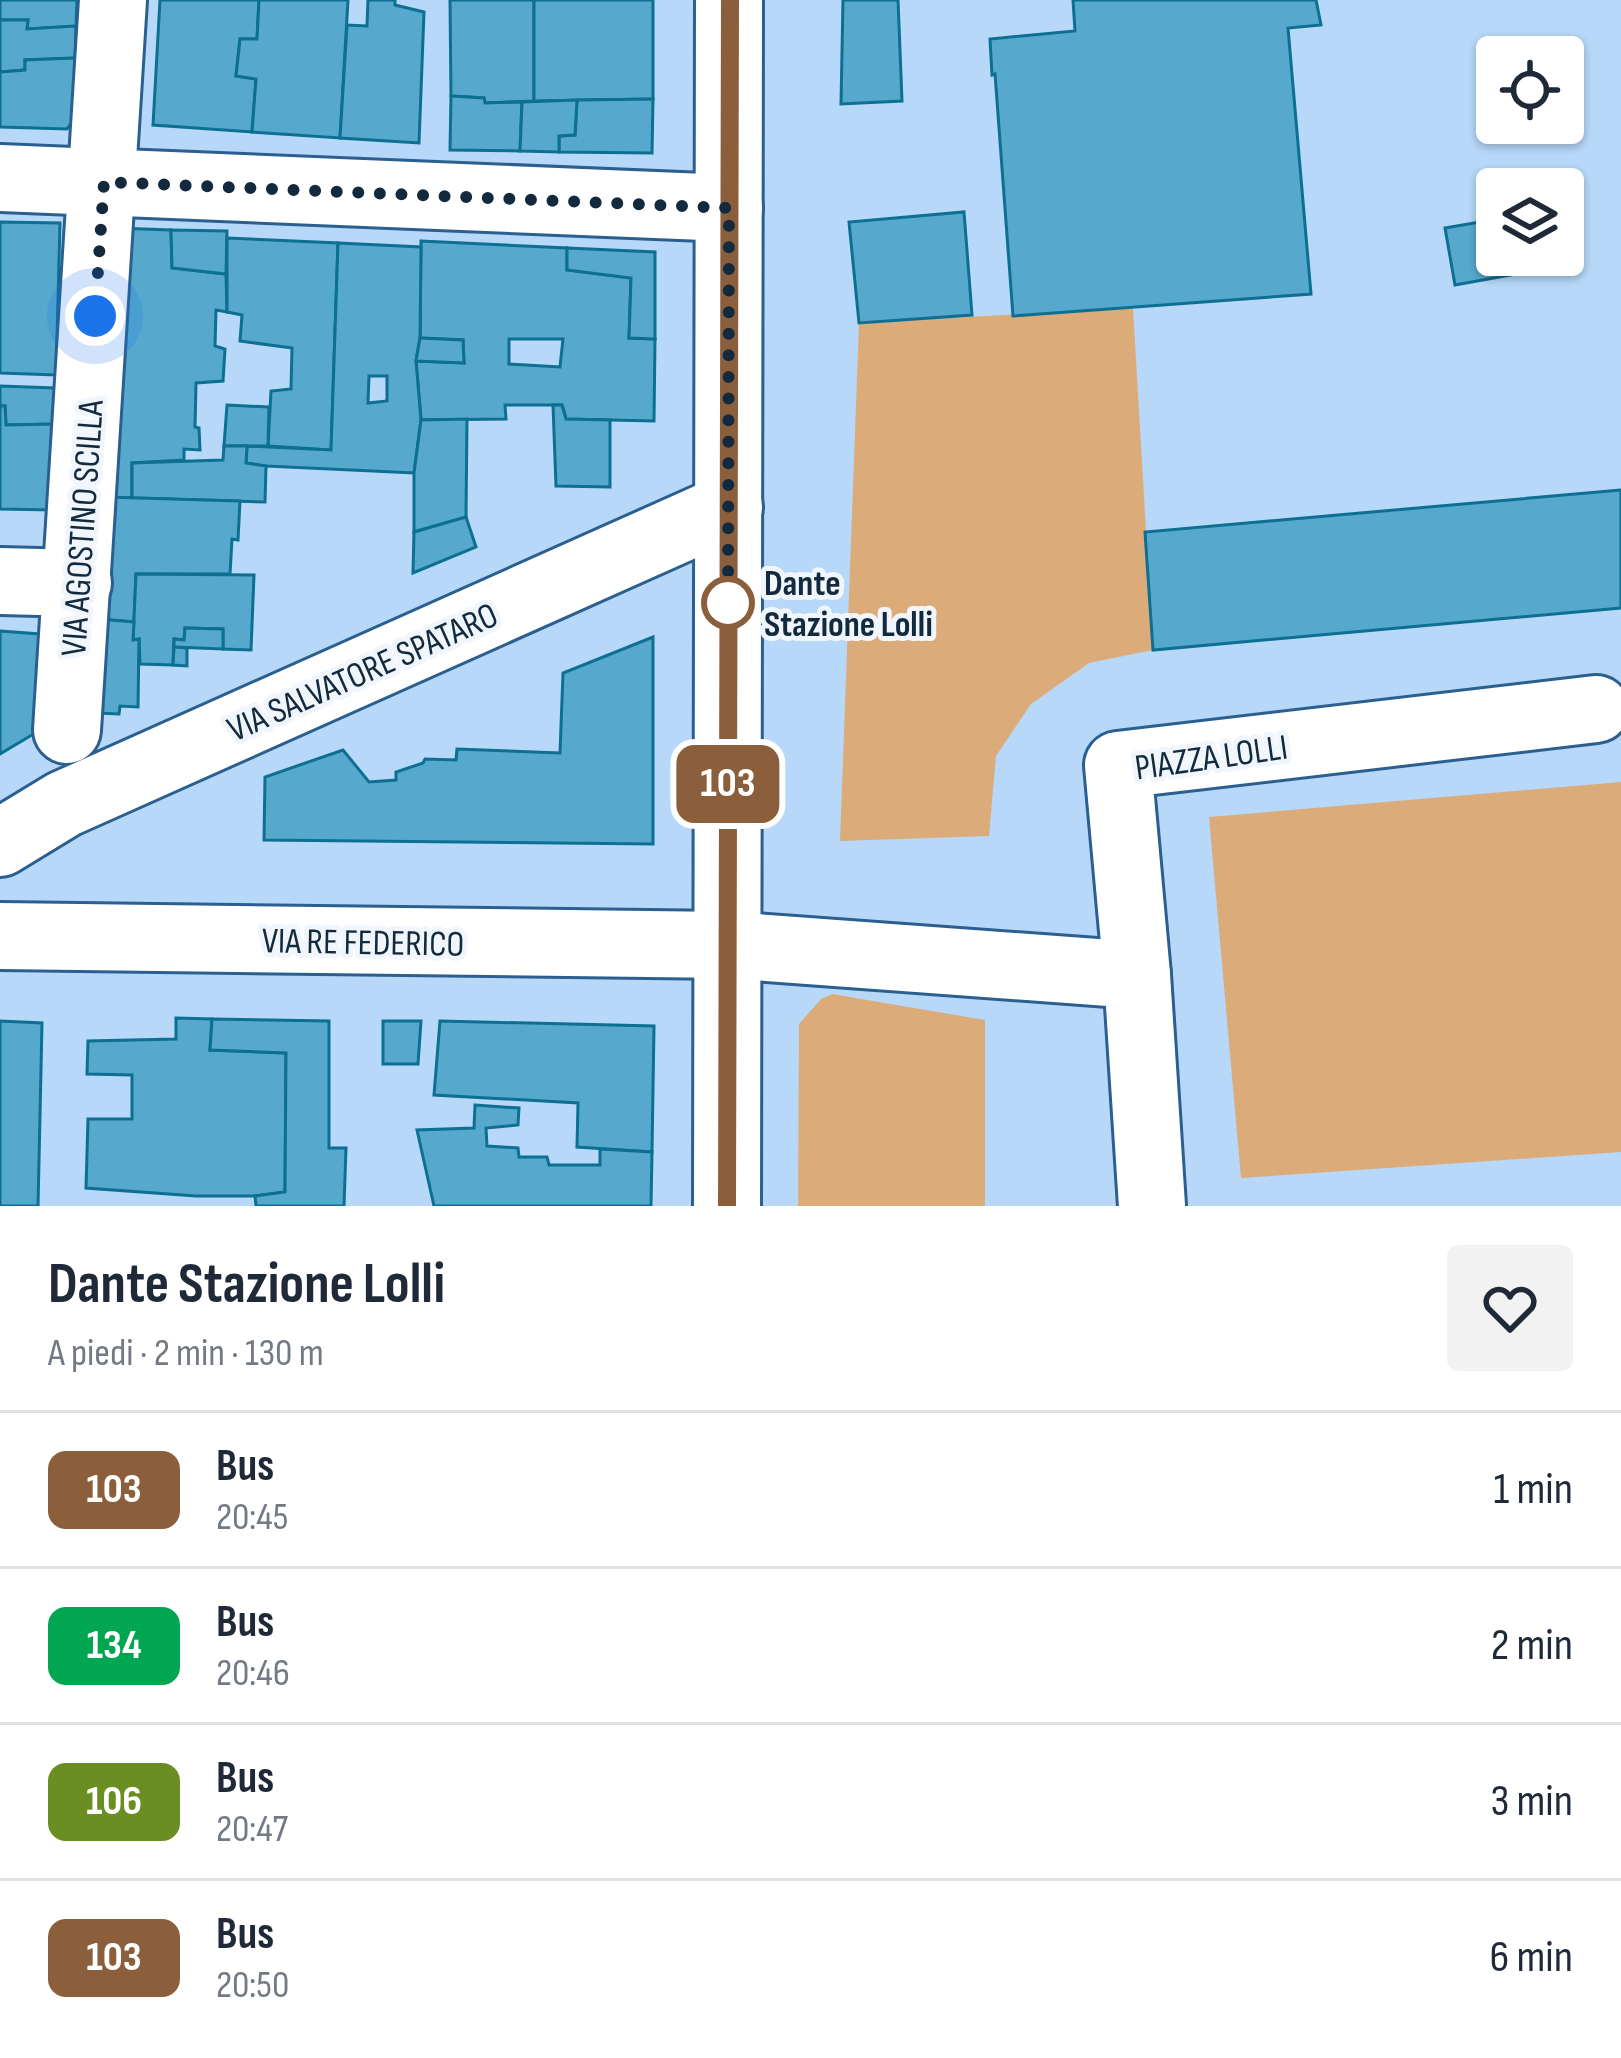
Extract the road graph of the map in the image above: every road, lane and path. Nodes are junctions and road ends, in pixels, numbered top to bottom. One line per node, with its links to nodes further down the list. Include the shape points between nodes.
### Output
1 (113, 0): 4 (street, VIA AGOSTINO SCILLA)
2 (730, 0): 5 (street)
3 (0, 178): 4 (street)
4 (104, 182): 5 (street); 8 (street, VIA AGOSTINO SCILLA)
5 (729, 208): 6 (street)
6 (729, 507): 11 (street, VIA SALVATORE SPATARO, via 64,805); 13 (street)
7 (0, 581): 8 (street)
8 (78, 583): 10 (street, VIA AGOSTINO SCILLA)
9 (1596, 709): 14 (street, PIAZZA LOLLI, via 1118,765)
10 (67, 730)
11 (0, 843)
12 (0, 936): 13 (street, VIA RE FEDERICO)
13 (727, 945): 14 (street, VIA RE FEDERICO); 15 (street)
14 (1137, 975): 16 (street, PIAZZA LOLLI)
15 (727, 1206)
16 (1152, 1206)

